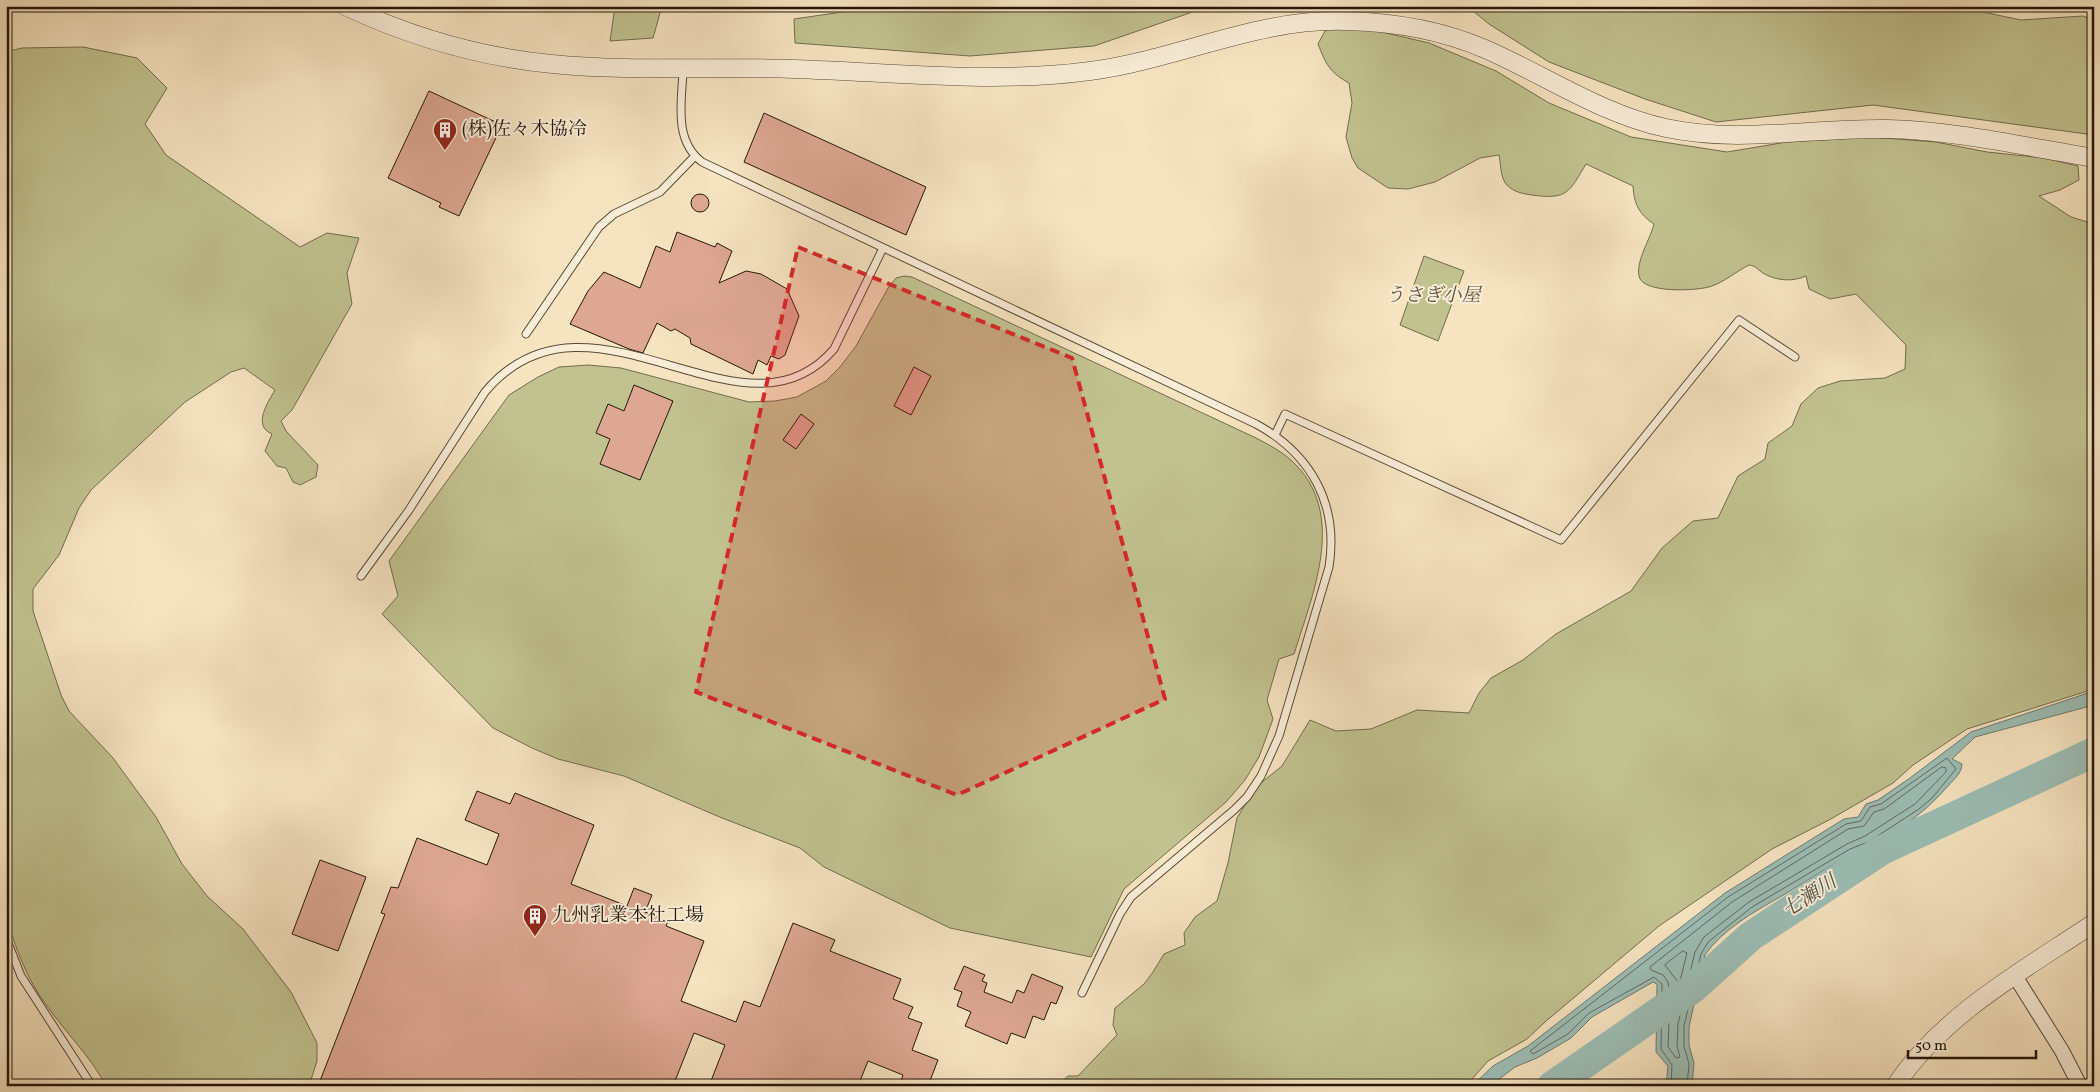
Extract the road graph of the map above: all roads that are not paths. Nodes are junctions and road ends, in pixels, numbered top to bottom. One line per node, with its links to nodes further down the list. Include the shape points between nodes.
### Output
1 (345, 6): 2 (street, via 428,40 496,56 555,64)
2 (683, 68): 3 (lane, via 682,123 687,146); 4 (street, via 1050,75 1122,66 1256,31 1323,21 1363,21 1404,26 1464,41 1616,113 1670,129 1740,136 1891,129 1930,132)
3 (695, 156): 5 (lane, via 719,171); 6 (lane, via 660,192 603,222)
4 (2094, 158)
5 (883, 248): 8 (lane); 9 (lane, via 834,348 819,364 791,378 744,383 624,352 588,347 542,352 514,367 485,392 409,510)
6 (526, 334)
7 (1795, 357): 8 (lane, via 1739,320 1561,540 1285,414)
8 (1276, 435): 13 (lane, via 1304,460 1318,486 1331,527 1332,548 1279,736 1261,776 1247,796 1131,897)
9 (361, 576)
10 (2094, 923): 12 (street)
11 (6, 938): 14 (lane, via 21,976)
12 (2015, 976): 15 (street, via 1941,1033); 16 (street, via 2062,1050)
13 (1082, 993)
14 (92, 1086)
15 (1895, 1086)
16 (2080, 1086)

